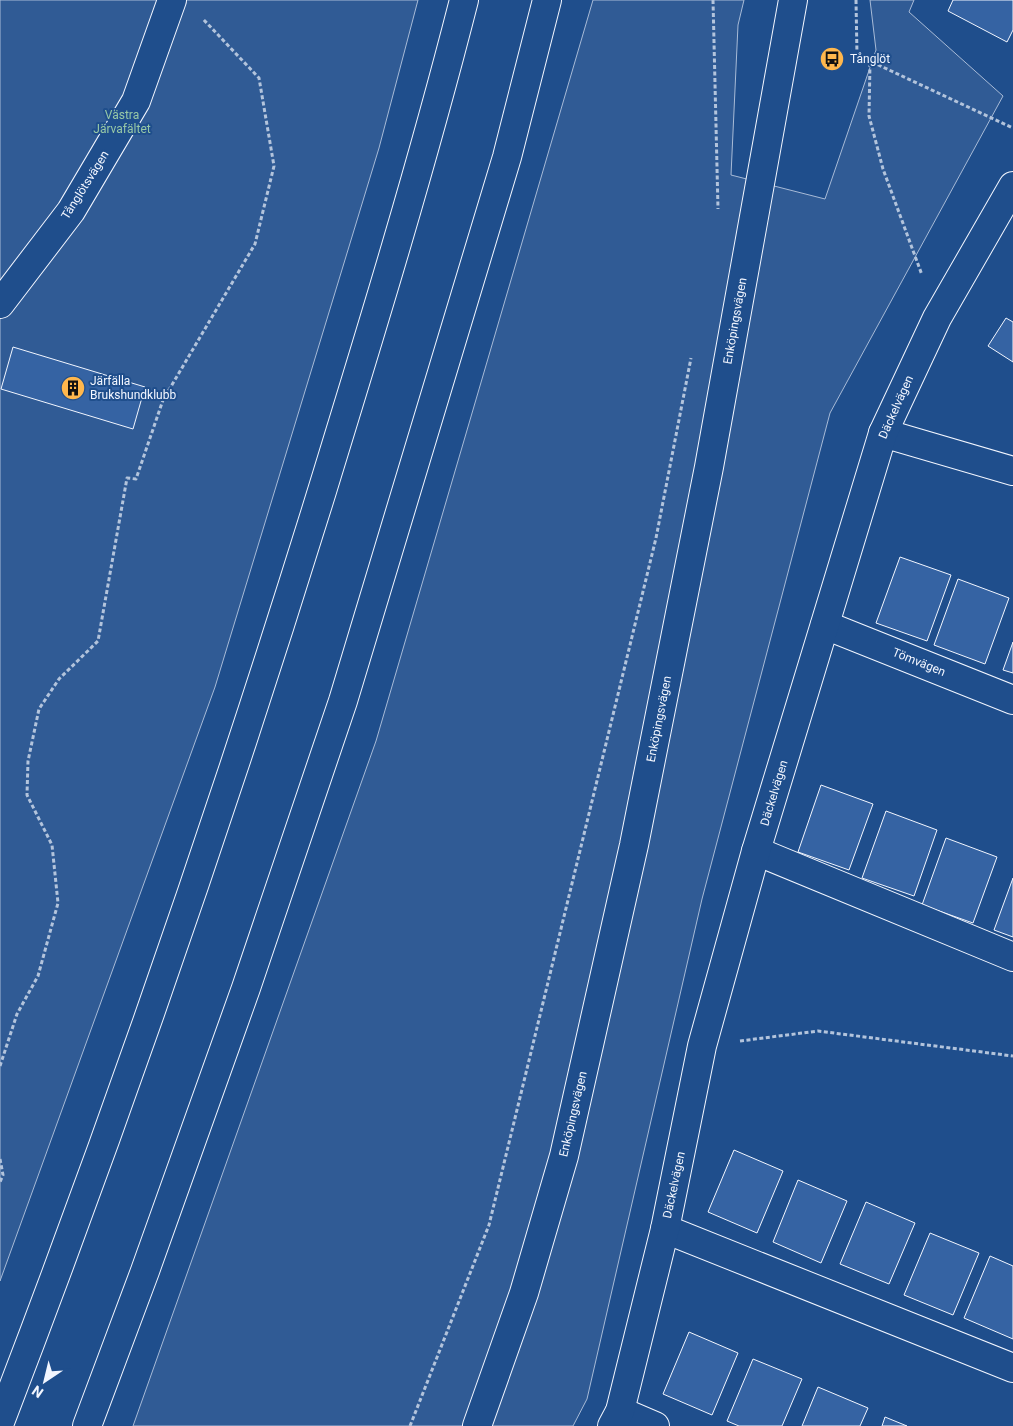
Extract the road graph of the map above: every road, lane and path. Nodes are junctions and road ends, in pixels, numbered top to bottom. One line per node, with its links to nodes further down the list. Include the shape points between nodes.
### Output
1 (172, 0): 12 (main road, Tånglötsvägen, via 136,101 71,211)
2 (464, 0): 29 (main road, via 428,141 264,677 152,1011 70,1241)
3 (547, 0): 30 (main road, via 507,157 343,702 146,1271)
4 (713, 0): 11 (path)
5 (793, 0): 32 (main road, Enköpingsvägen, via 709,467 632,855 564,1156 524,1293)
6 (856, 0): 8 (path, via 857,55)
7 (199, 14): 23 (path, via 260,78 274,166 255,244 163,400 136,479 128,478 98,641 59,679 40,709 30,753 27,795 52,846 58,903 38,976 17,1014)
8 (870, 63): 9 (path); 13 (path, via 869,116 883,169)
9 (1013, 128)
10 (1013, 186): 13 (main road, Däckelvägen)
11 (718, 216)
12 (0, 304)
13 (937, 318): 15 (main road, Däckelvägen)
14 (692, 352): 31 (path, via 656,538 489,1225)
15 (884, 432): 16 (main road); 17 (main road, Däckelvägen)
16 (1013, 471)
17 (825, 625): 18 (main road, Tömvägen); 19 (main road, Däckelvägen)
18 (1013, 700)
19 (756, 851): 20 (main road); 21 (main road, Däckelvägen)
20 (1013, 957)
21 (702, 1046): 22 (path, via 818,1031); 26 (main road, Däckelvägen)
22 (1013, 1056)
23 (0, 1066)
24 (0, 1159): 25 (path)
25 (0, 1182)
26 (664, 1229): 27 (main road); 28 (main road, Däckelvägen)
27 (1013, 1368)
28 (616, 1419): 33 (main road)
29 (0, 1422)
30 (87, 1426)
31 (410, 1426)
32 (477, 1426)
33 (655, 1426)

